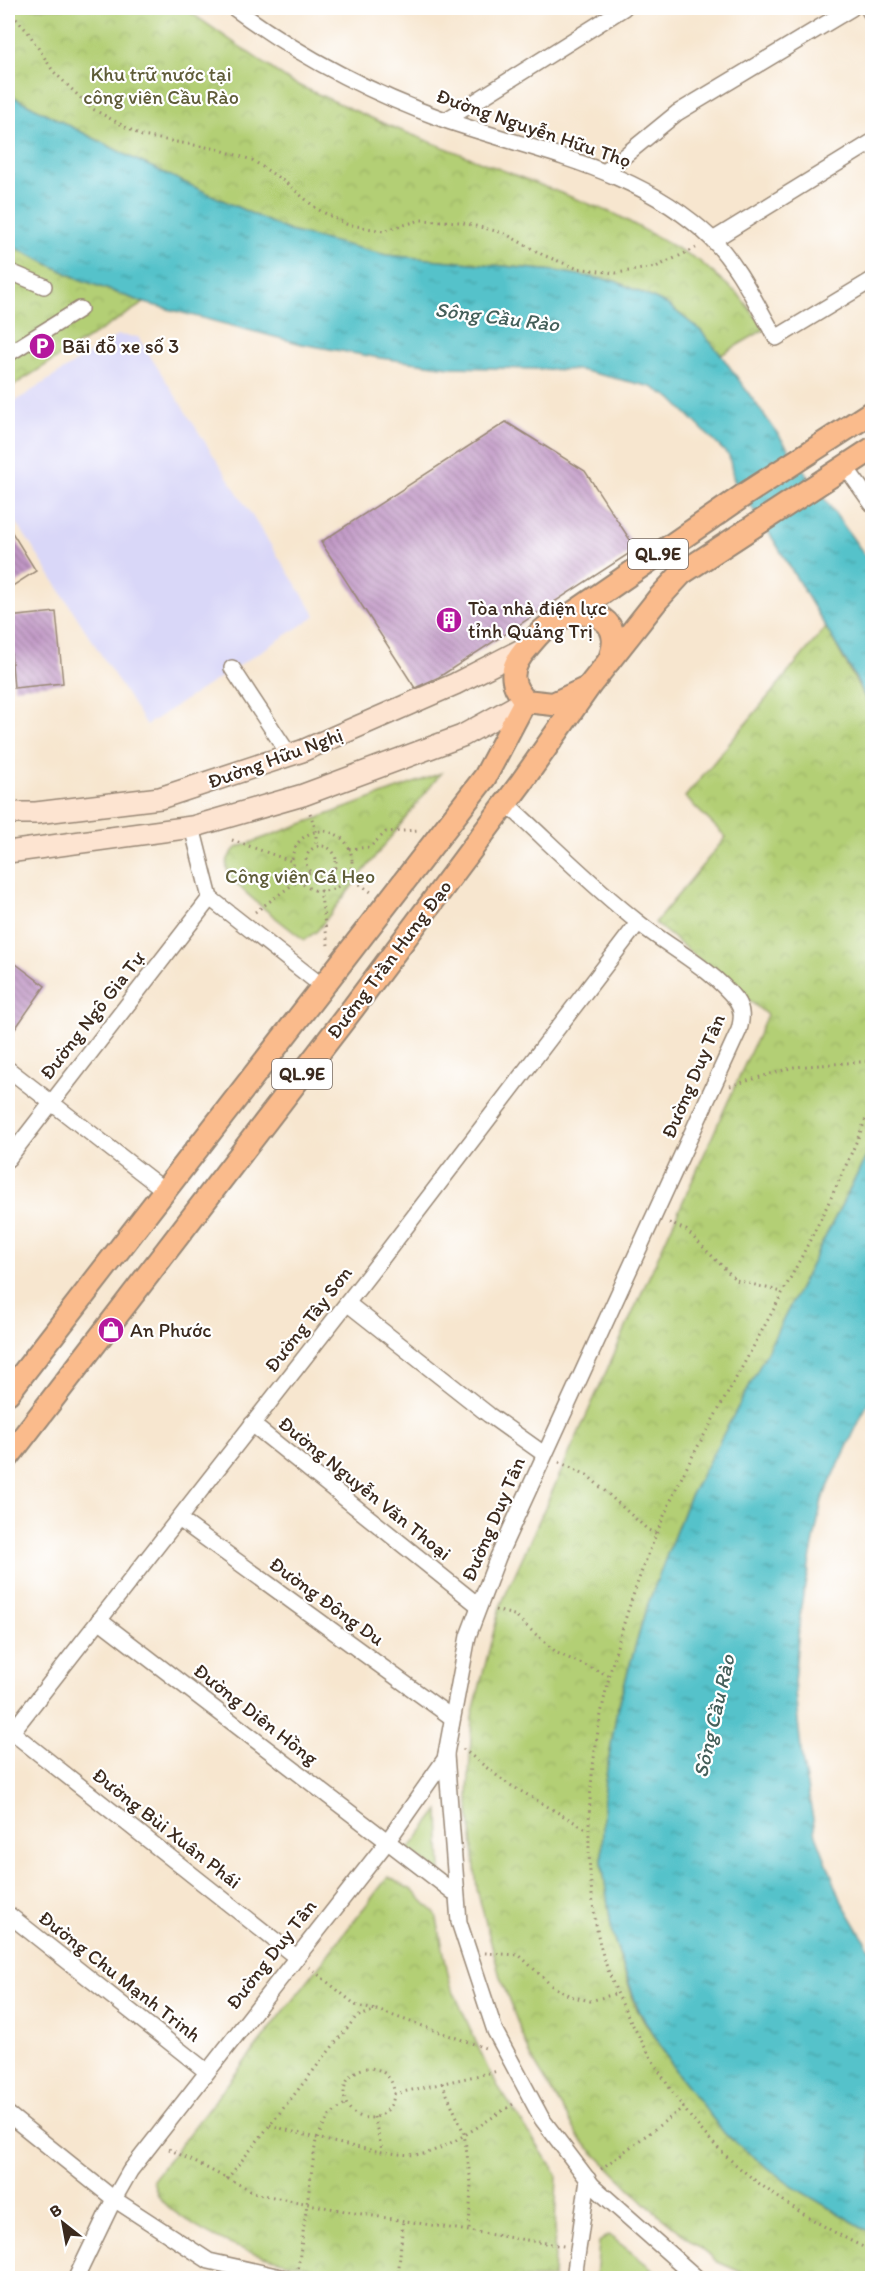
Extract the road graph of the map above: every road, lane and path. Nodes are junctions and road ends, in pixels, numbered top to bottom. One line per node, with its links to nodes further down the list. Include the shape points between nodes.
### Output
1 (234, 8): 7 (street, Đường Nguyễn Hữu Thọ, via 346,77)
2 (624, 8): 7 (street)
3 (852, 8): 9 (street, via 677,113)
4 (868, 8): 6 (street)
5 (8, 10): 10 (path, via 28,32 53,71 91,108 142,136 217,149 252,160 317,210 346,224 383,231 421,220 459,222 504,233 576,268 616,273 656,267)
6 (873, 15)
7 (446, 120): 9 (street, Đường Nguyễn Hữu Thọ)
8 (873, 142): 10 (street)
9 (606, 171): 10 (street, Đường Nguyễn Hữu Thọ, via 665,203)
10 (713, 240): 12 (street, Đường Nguyễn Hữu Thọ, via 776,338)
11 (8, 271): 13 (street)
12 (872, 280)
13 (44, 286)
14 (80, 309): 15 (street)
15 (8, 354)
16 (873, 412): 20 (main road, QL.9E)
17 (873, 449): 18 (main road, QL.9E)
18 (837, 472): 19 (street); 22 (main road, Đường Trần Hưng Đạo / QL.9E, via 682,573)
19 (873, 504)
20 (569, 616): 21 (main road, via 546,627); 22 (main road, via 597,616 611,626 615,647)
21 (527, 647): 25 (main road, via 513,676); 26 (main road, Đường Hữu Nghị, via 455,684)
22 (609, 662): 24 (main road, Đường Trần Hưng Đạo)
23 (232, 668): 26 (street)
24 (590, 685): 25 (main road, Đường Trần Hưng Đạo, via 553,704); 27 (main road, Đường Trần Hưng Đạo / QL.9E)
25 (525, 701): 30 (main road, Đường Hữu Nghị, via 462,736 303,795); 52 (main road, Đường Trần Hưng Đạo / QL.9E, via 484,777)
26 (290, 756): 29 (main road, Đường Hữu Nghị, via 160,798)
27 (506, 803): 50 (street, Đường Duy Tân); 53 (main road, Đường Trần Hưng Đạo / QL.9E)
28 (309, 811): 31 (path)
29 (8, 813)
30 (192, 827): 38 (main road, Đường Hữu Nghị); 46 (street)
31 (316, 831): 36 (path); 37 (path, via 336,834); 39 (path, via 298,842)
32 (243, 836): 34 (path)
33 (415, 839): 37 (path, via 422,830 386,832 370,847)
34 (232, 840): 35 (path); 39 (path)
35 (224, 843)
36 (316, 846): 40 (path, via 331,849); 41 (path, via 306,858)
37 (349, 849): 42 (path)
38 (8, 852)
39 (291, 861): 43 (path)
40 (335, 867): 41 (path, via 324,876); 42 (path)
41 (310, 872): 43 (path)
42 (348, 876): 44 (path, via 372,893); 45 (path, via 334,888)
43 (298, 880): 45 (path, via 306,887); 48 (path)
44 (379, 884)
45 (320, 890): 51 (path, via 328,948)
46 (210, 898): 52 (street); 57 (street, Đường Ngô Gia Tự)
47 (248, 906): 48 (path)
48 (255, 912): 49 (path)
49 (263, 918)
50 (638, 923): 56 (street, Đường Duy Tân, via 716,981 740,1007 739,1030); 63 (street, Đường Tây Sơn)
51 (336, 939)
52 (322, 986): 53 (main road); 60 (main road, Đường Trần Hưng Đạo / QL.9E)
53 (353, 1008): 67 (main road, Đường Trần Hưng Đạo / QL.9E)
54 (873, 1061): 56 (path, via 794,1067)
55 (8, 1069): 57 (street)
56 (711, 1092): 61 (street, Đường Duy Tân)
57 (52, 1102): 59 (street, Đường Ngô Gia Tự); 60 (street)
58 (873, 1103): 62 (path)
59 (8, 1159)
60 (165, 1190): 64 (main road, Đường Trần Hưng Đạo / QL.9E)
61 (654, 1216): 62 (path, via 686,1230 736,1280); 66 (street, Đường Duy Tân)
62 (782, 1292): 69 (path, via 676,1488)
63 (347, 1303): 65 (street, Đường Tây Sơn); 66 (street)
64 (8, 1393)
65 (252, 1424): 68 (street, Đường Tây Sơn); 70 (street, Đường Nguyễn Văn Thoại)
66 (544, 1454): 69 (path, via 587,1475 648,1530); 70 (street, Đường Duy Tân)
67 (8, 1457)
68 (179, 1519): 71 (street, Đường Tây Sơn); 73 (street, Đường Đông Du)
69 (658, 1534): 72 (path, via 629,1605)
70 (479, 1606): 72 (path, via 514,1615 557,1653); 73 (street, Đường Duy Tân, via 468,1636)
71 (99, 1620): 74 (street, Đường Tây Sơn); 78 (street, Đường Diên Hồng)
72 (610, 1676): 77 (path, via 590,1785)
73 (451, 1717): 75 (street, Đường Duy Tân)
74 (9, 1733): 82 (street, Đường Bùi Xuân Phái)
75 (448, 1736): 76 (street, Đường Duy Tân); 77 (path, via 505,1782)
76 (446, 1752): 78 (street, Đường Duy Tân, via 445,1759); 79 (street)
77 (589, 1831): 83 (path, via 588,1861 598,1938)
78 (387, 1842): 79 (street, Đường Diên Hồng); 82 (street, Đường Duy Tân)
79 (456, 1894): 81 (street)
80 (8, 1914): 86 (street, Đường Chu Mạnh Trinh)
81 (468, 1952): 83 (path, via 519,1955 552,1986 570,1996 590,2001); 85 (street, via 495,2031)
82 (296, 1957): 84 (path, via 357,2006); 86 (street, Đường Duy Tân)
83 (619, 1993): 91 (path, via 662,2080)
84 (377, 2010): 85 (path); 94 (path, via 356,2017)
85 (511, 2062): 87 (path); 89 (street)
86 (206, 2070): 97 (street, Đường Duy Tân)
87 (442, 2083): 88 (path); 95 (path)
88 (394, 2094): 90 (path, via 384,2072 377,2068 361,2069 347,2079 343,2095); 93 (path, via 388,2109)
89 (529, 2095): 95 (path); 100 (street, via 542,2120)
90 (346, 2103): 93 (path, via 357,2115); 96 (path, via 329,2116)
91 (684, 2107): 100 (path); 106 (path, via 713,2144 779,2198)
92 (8, 2114): 101 (street)
93 (374, 2117): 98 (path)
94 (270, 2125): 96 (path); 99 (path)
95 (464, 2133): 98 (path, via 426,2154); 104 (path, via 471,2183)
96 (316, 2140): 98 (path); 102 (path)
97 (154, 2142): 99 (path); 101 (street, Đường Duy Tân)
98 (382, 2150)
99 (227, 2179): 102 (path, via 258,2194)
100 (588, 2180): 105 (street); 112 (street)
101 (114, 2199): 107 (street, Đường Duy Tân); 108 (street, via 209,2261)
102 (306, 2204): 103 (path); 109 (path)
103 (403, 2221): 104 (path); 110 (path)
104 (469, 2231): 105 (path)
105 (578, 2248): 111 (street)
106 (873, 2251)
107 (76, 2278)
108 (285, 2278)
109 (297, 2278)
110 (398, 2278)
111 (574, 2278)
112 (697, 2278)

